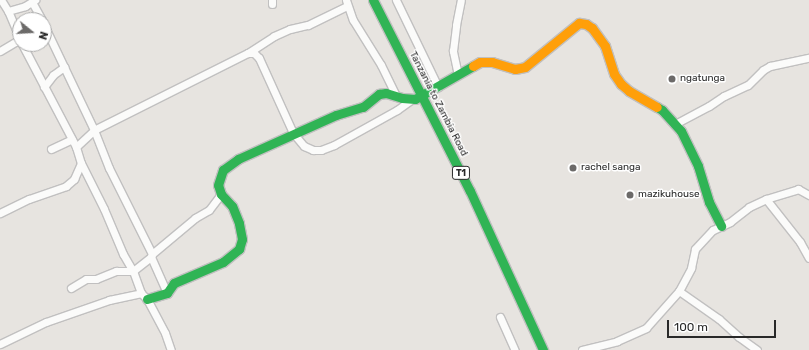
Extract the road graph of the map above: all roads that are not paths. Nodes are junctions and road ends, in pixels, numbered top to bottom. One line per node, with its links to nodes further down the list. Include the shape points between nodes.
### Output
1 (373, 0): 19 (main road, Tanzania to Zambia Road / T1)
2 (396, 0): 17 (street)
3 (461, 0): 15 (street, via 453,51)
4 (33, 1): 7 (street); 8 (street)
5 (2, 2): 7 (street)
6 (346, 3): 12 (street, via 308,25 274,36); 18 (street)
7 (8, 11): 10 (street, via 20,39)
8 (38, 12)
9 (52, 42): 14 (street)
10 (0, 51)
11 (26, 52): 16 (street)
12 (248, 53): 22 (street); 23 (street, via 254,53 259,58)
13 (809, 58): 21 (street, via 770,66 748,85)
14 (64, 67): 16 (street, via 53,75); 22 (street)
15 (458, 75): 17 (main road); 21 (main road, via 483,62 515,69 524,66 574,26 582,23 592,28 605,46 614,74 621,84 655,105)
16 (44, 87): 24 (street)
17 (438, 87): 19 (main road)
18 (396, 96): 20 (main road); 23 (main road, via 379,94 363,107)
19 (422, 96): 20 (main road); 45 (main road, Tanzania to Zambia Road / T1, via 496,244)
20 (412, 99): 23 (street, via 397,110 321,150 307,148)
21 (675, 124): 32 (main road, via 698,166 709,202)
22 (94, 130): 25 (street); 33 (street, via 109,168)
23 (293, 133): 28 (main road, via 251,152 226,168 218,185)
24 (72, 139): 25 (street); 26 (street)
25 (76, 147): 27 (street)
26 (51, 149)
27 (81, 163): 31 (street, via 74,179 66,186); 35 (street)
28 (221, 194): 33 (street, via 209,210 195,218); 38 (main road, via 232,206 239,223 242,239 240,249 223,262 174,283)
29 (809, 194): 30 (street, via 798,189)
30 (766, 199): 32 (street); 34 (street, via 800,242)
31 (0, 213)
32 (722, 226): 37 (street, via 713,230 695,249 691,268)
33 (151, 255): 35 (street); 38 (street)
34 (809, 258)
35 (133, 271): 36 (street, via 116,271 96,279 86,279); 39 (street)
36 (71, 288)
37 (679, 291): 42 (street, via 646,328); 47 (street)
38 (167, 293): 39 (main road)
39 (144, 296): 41 (street, via 109,300 46,322); 43 (street)
40 (500, 317): 44 (street)
41 (0, 344)
42 (604, 348): 46 (street)
43 (171, 350)
44 (515, 350)
45 (543, 350)
46 (582, 350)
47 (757, 350)

